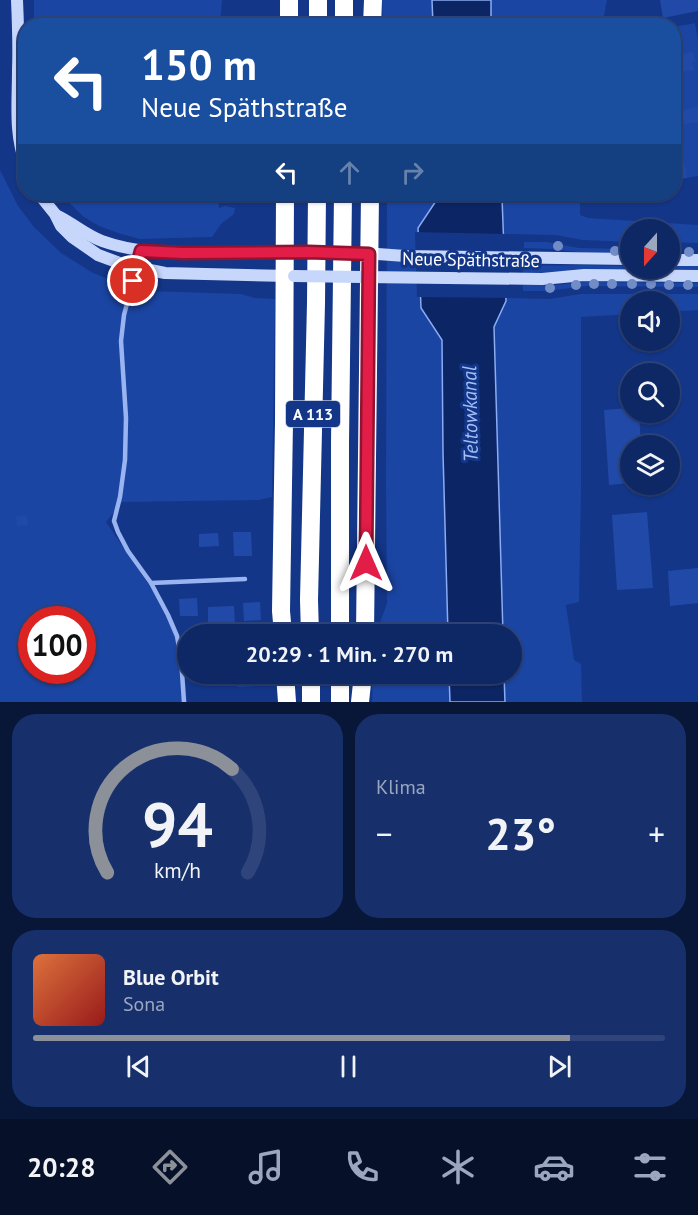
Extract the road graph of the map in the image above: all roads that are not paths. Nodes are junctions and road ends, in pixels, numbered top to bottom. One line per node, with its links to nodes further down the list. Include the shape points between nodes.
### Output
1 (17, 0): 10 (main road)
2 (289, 0): 6 (highway)
3 (318, 0): 7 (highway)
4 (344, 0): 8 (highway)
5 (373, 0): 9 (highway)
6 (289, 18)
7 (318, 18)
8 (344, 18)
9 (372, 18)
10 (18, 69)
11 (18, 69): 12 (main road)
12 (18, 135)
13 (45, 201): 18 (main road, Neue Späthstraße)
14 (285, 201): 20 (highway)
15 (317, 201): 32 (highway, A 113)
16 (343, 201): 33 (highway, A 113)
17 (370, 201): 21 (highway)
18 (55, 214): 19 (main road, Neue Späthstraße, via 96,239); 25 (main road, Neue Späthstraße, via 61,226 83,245 98,255)
19 (141, 251): 20 (main road, Neue Späthstraße); 25 (lane)
20 (289, 252): 21 (main road, Neue Späthstraße, bridge); 26 (highway)
21 (366, 253): 22 (main road, Neue Späthstraße); 28 (highway)
22 (620, 259)
23 (680, 260): 24 (main road)
24 (698, 260)
25 (136, 268): 26 (main road, Neue Späthstraße, via 165,273); 30 (lane, via 121,341 125,460 114,521 128,551)
26 (289, 276): 28 (main road, Neue Späthstraße, bridge); 31 (highway)
27 (698, 276): 28 (main road, Neue Späthstraße)
28 (365, 277): 34 (highway)
29 (245, 579): 30 (lane)
30 (151, 583): 39 (lane, via 177,636)
31 (282, 624)
32 (310, 624)
33 (340, 624)
34 (365, 624)
35 (286, 684): 40 (highway)
36 (311, 684): 41 (highway)
37 (340, 684): 42 (highway)
38 (362, 684): 43 (highway)
39 (184, 702)
40 (287, 702)
41 (311, 702)
42 (340, 702)
43 (360, 702)

